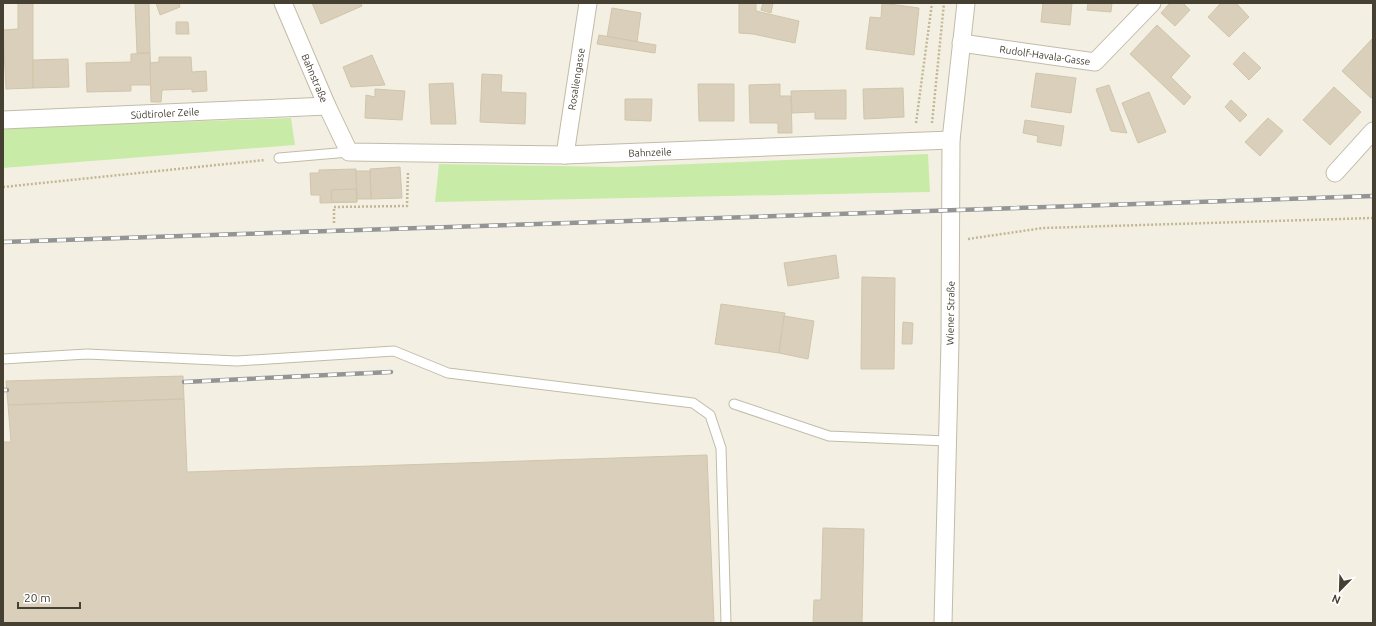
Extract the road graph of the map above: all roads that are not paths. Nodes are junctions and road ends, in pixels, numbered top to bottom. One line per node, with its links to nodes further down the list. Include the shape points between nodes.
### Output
1 (283, 3): 6 (street, Bahnstraße)
2 (588, 3): 11 (street, Rosaliengasse)
3 (966, 3): 5 (street, Wiener Straße)
4 (1152, 3): 5 (street, Rudolf-Havala-Gasse, via 1095,62)
5 (961, 44): 9 (street, Wiener Straße)
6 (327, 106): 7 (street, Südtiroler Zeile); 10 (street, Bahnstraße)
7 (3, 120)
8 (1373, 132): 13 (street)
9 (951, 140): 11 (street, Bahnzeile); 16 (street, Wiener Straße)
10 (349, 152): 11 (street, Bahnzeile); 12 (lane)
11 (565, 155)
12 (279, 158)
13 (1335, 173)
14 (3, 359): 17 (lane, via 87,354 237,361 394,351 448,373 693,404 710,415 721,448)
15 (734, 404): 16 (lane, via 829,436)
16 (947, 442): 18 (street, Wiener Straße)
17 (726, 623)
18 (943, 623)

